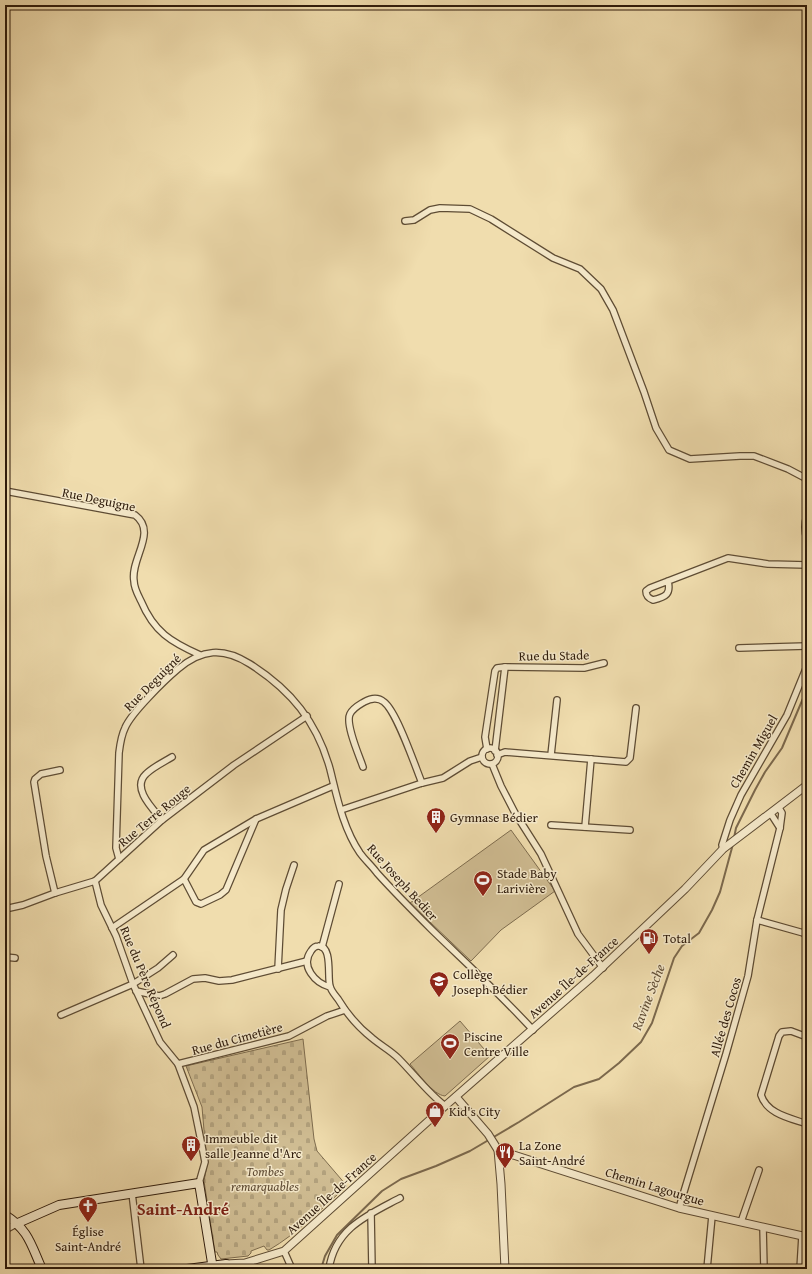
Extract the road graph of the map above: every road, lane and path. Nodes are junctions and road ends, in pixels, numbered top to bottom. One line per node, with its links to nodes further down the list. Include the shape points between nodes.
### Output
1 (405, 221): 2 (street, via 414,220 430,210 440,208 470,209 491,219 553,258 580,270 601,288 613,310 656,428 669,450 690,459 754,456)
2 (807, 479)
3 (5, 491): 10 (street, Rue Deguigne, via 135,515 140,519 144,526 144,534 134,565 134,581 147,616 162,634)
4 (807, 516): 5 (street, via 804,524)
5 (807, 539)
6 (807, 565): 7 (street, via 768,564 728,558)
7 (668, 581)
8 (807, 646): 9 (street)
9 (739, 648)
10 (200, 655): 16 (street, Rue Deguigné, via 217,652 239,658 264,673); 39 (street, Rue Deguigné, via 176,670 125,726 119,753 116,848)
11 (604, 663): 13 (street, Rue du Stade, via 584,668)
12 (807, 666): 38 (street, Chemin Miguel, via 787,715 741,795 730,820)
13 (505, 667): 17 (street, Rue du Stade, via 497,668 495,671 485,738); 18 (street, Rue du Stade)
14 (557, 700): 19 (street)
15 (636, 708): 22 (street, via 630,758 623,762)
16 (307, 716): 28 (street, Rue Joseph Bedier, via 319,738); 33 (street, Rue Terre Rouge, via 234,765)
17 (487, 749): 18 (street); 21 (street)
18 (496, 753): 19 (street); 23 (street, via 496,760)
19 (551, 755): 22 (street)
20 (172, 757): 33 (street, via 142,779 143,795)
21 (482, 757): 23 (street, via 486,763); 26 (street, via 470,761 443,778)
22 (591, 759): 35 (street)
23 (492, 764): 55 (street, via 516,814 541,854 578,934)
24 (362, 767): 26 (street, via 349,715 354,709 375,698 384,702 390,709)
25 (60, 770): 44 (street, via 41,774 34,782 46,856)
26 (422, 783): 30 (street)
27 (807, 785): 29 (street, Avenue Île-de-France)
28 (333, 786): 30 (street, Rue Joseph Bedier); 32 (street)
29 (779, 808): 31 (street, Avenue Île-de-France); 36 (street, Allée des Cocos, via 782,813)
30 (341, 810): 62 (street, Rue Joseph Bedier, via 360,853 401,900)
31 (771, 814): 36 (street); 38 (street, Avenue Île-de-France)
32 (256, 819): 41 (street, via 204,850); 41 (street, via 224,893 199,904)
33 (162, 820): 39 (street, Rue Terre Rouge)
34 (551, 825): 35 (street)
35 (585, 827): 37 (street)
36 (780, 828): 46 (street, Allée des Cocos)
37 (630, 830)
38 (723, 849): 55 (street, Avenue Île-de-France)
39 (119, 858): 42 (street, Rue Terre Rouge)
40 (294, 864): 56 (street, via 281,910)
41 (184, 879): 48 (street)
42 (95, 881): 44 (street, Rue Terre Rouge); 48 (street, Rue du Père Répond, via 101,905)
43 (339, 884): 50 (street)
44 (55, 892): 45 (street, Rue Terre Rouge)
45 (5, 909)
46 (757, 920): 49 (street); 73 (street, Allée des Cocos, via 748,976)
47 (807, 924): 49 (street)
48 (112, 928): 57 (street, Rue du Père Répond)
49 (806, 934)
50 (322, 947): 54 (street, via 313,948); 58 (street, via 328,954)
51 (173, 955): 57 (street)
52 (5, 957): 53 (street)
53 (15, 958)
54 (307, 961): 56 (street); 58 (street, via 316,980)
55 (603, 968): 62 (street, Avenue Île-de-France)
56 (278, 969): 59 (street, via 232,980 193,979 159,996)
57 (133, 984): 59 (street, Rue du Père Répond); 61 (street)
58 (330, 987): 60 (street)
59 (136, 991): 64 (street, Rue du Père Répond, via 160,1042)
60 (345, 1010): 64 (street, Rue du Cimetière, via 327,1016 289,1036); 66 (street, via 365,1032 398,1057)
61 (61, 1015)
62 (533, 1030): 65 (street, Avenue Île-de-France)
63 (807, 1036): 67 (street, via 791,1031 782,1032 760,1095 769,1109)
64 (178, 1064): 70 (street, Rue du Père Répond, via 194,1107 201,1141 204,1162)
65 (456, 1097): 66 (street, Avenue Île-de-France); 68 (street)
66 (445, 1106): 82 (street, Avenue Île-de-France)
67 (807, 1124)
68 (496, 1147): 73 (street, Chemin Lagourgue); 91 (street, via 501,1184)
69 (759, 1170): 77 (street)
70 (199, 1183): 71 (main road); 83 (main road, Rue du Père Répond)
71 (132, 1193): 78 (main road, via 59,1205); 86 (street)
72 (400, 1198): 74 (street)
73 (679, 1208): 76 (street, Chemin Lagourgue)
74 (371, 1213): 89 (street, via 353,1225 335,1246); 90 (street)
75 (5, 1215): 78 (main road)
76 (712, 1216): 77 (street, Chemin Lagourgue); 92 (street)
77 (741, 1222): 79 (street, Chemin Lagourgue)
78 (18, 1223): 80 (street); 85 (main road, via 26,1234)
79 (763, 1227): 81 (street, Chemin Lagourgue); 93 (street)
80 (5, 1230)
81 (804, 1237): 94 (street)
82 (284, 1251): 84 (street, Avenue Île-de-France); 88 (street)
83 (213, 1267): 84 (main road, Avenue Île-de-France); 87 (main road, Avenue Île-de-France)
84 (226, 1267)
85 (42, 1269)
86 (141, 1269)
87 (187, 1269)
88 (292, 1269)
89 (329, 1269)
90 (372, 1269)
91 (504, 1269)
92 (707, 1269)
93 (764, 1269)
94 (800, 1269)

